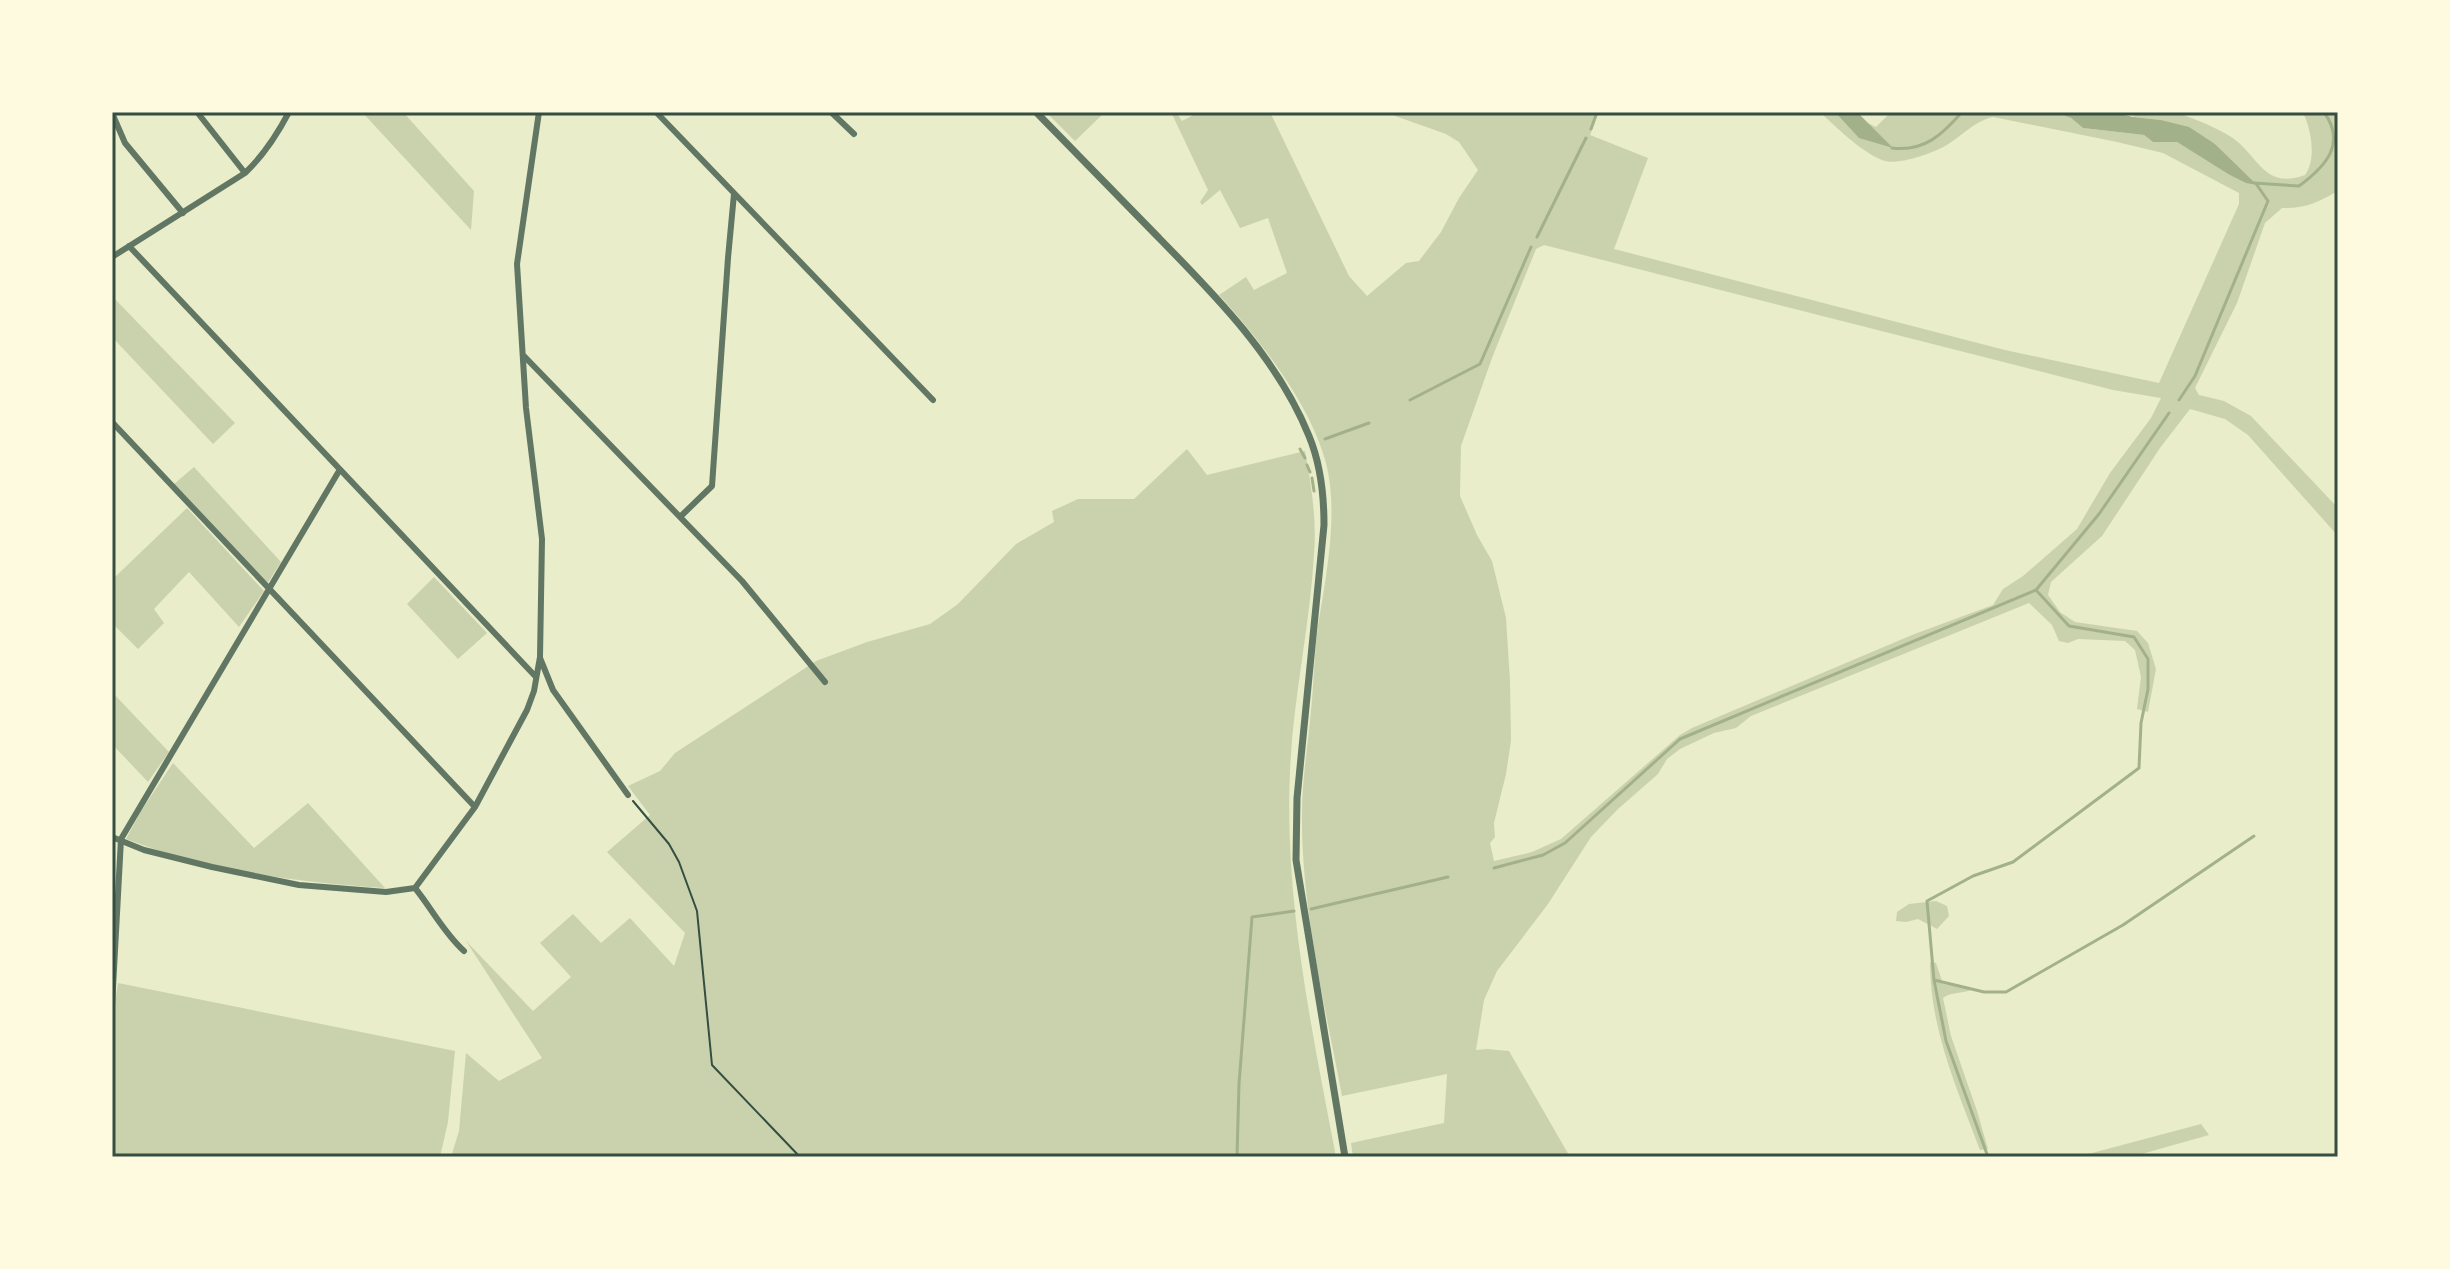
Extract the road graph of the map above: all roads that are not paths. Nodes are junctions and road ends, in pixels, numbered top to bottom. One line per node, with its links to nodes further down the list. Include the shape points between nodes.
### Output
1 (197, 112): 9 (street)
2 (289, 112): 9 (street)
3 (539, 112): 14 (street, via 517,264)
4 (656, 112): 10 (street)
5 (831, 112): 8 (street)
6 (1036, 112): 33 (street, via 1245,333 1288,393 1317,457 1324,525 1297,798 1296,860)
7 (112, 113): 11 (street, via 125,143)
8 (854, 134)
9 (245, 173): 11 (street)
10 (734, 193): 15 (street); 18 (street, via 712,486)
11 (183, 213): 12 (street)
12 (129, 246): 13 (street); 17 (street)
13 (112, 257)
14 (523, 355): 18 (street); 20 (street, via 542,539)
15 (933, 400)
16 (112, 422): 19 (street)
17 (339, 471): 19 (street); 21 (street)
18 (681, 516): 22 (street)
19 (269, 590): 26 (street); 28 (street)
20 (540, 657): 21 (street); 23 (street)
21 (536, 677): 24 (street)
22 (825, 682)
23 (553, 690): 24 (street); 25 (street)
24 (534, 691): 26 (street)
25 (628, 795)
26 (475, 807): 29 (street)
27 (112, 837): 28 (street)
28 (121, 839): 29 (street, via 198,864 299,885 386,892); 31 (street)
29 (415, 888): 30 (street)
30 (464, 951)
31 (114, 958): 32 (street)
32 (112, 1006)
33 (1345, 1157)

